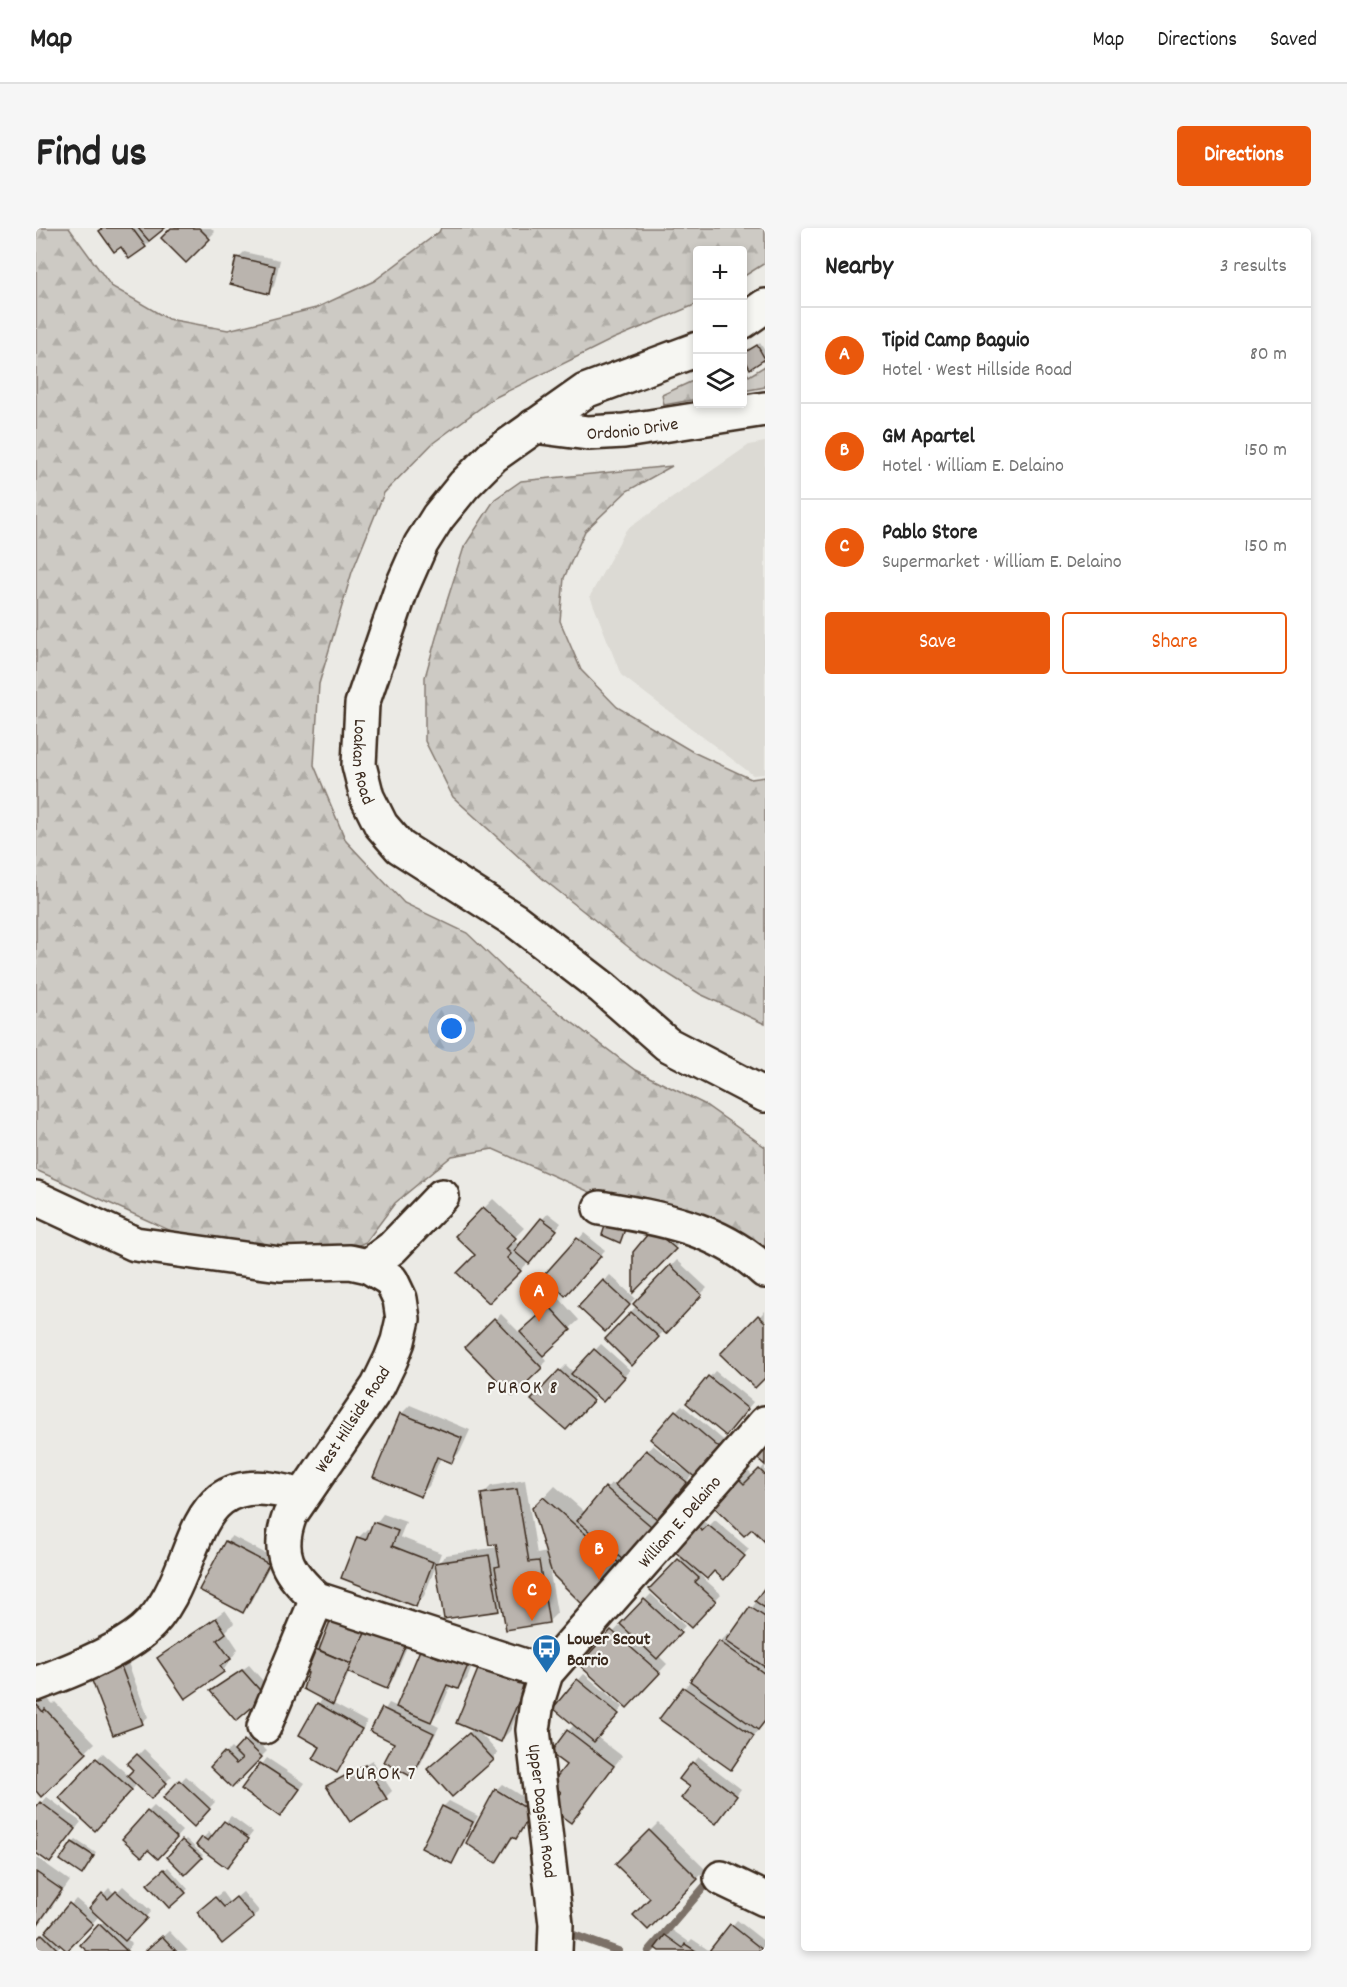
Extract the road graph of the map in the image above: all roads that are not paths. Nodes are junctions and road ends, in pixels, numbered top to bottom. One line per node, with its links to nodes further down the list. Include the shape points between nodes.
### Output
1 (765, 306): 2 (street)
2 (747, 319)
3 (693, 351): 5 (street, Loakan Road, via 585,392)
4 (765, 409): 5 (street, Ordonio Drive, via 624,431 588,433)
5 (534, 426): 6 (street, Loakan Road, via 493,456 464,485 438,517 412,565 362,704 359,765 367,797 381,825 400,847 516,921 667,1044)
6 (765, 1095)
7 (442, 1196): 10 (street, via 392,1248)
8 (36, 1198): 10 (street, West Hillside Road, via 135,1244 280,1264 340,1262)
9 (600, 1208): 11 (street, via 691,1227 740,1250)
10 (368, 1266): 13 (street, West Hillside Road, via 392,1280 400,1299 403,1319 398,1341 378,1386)
11 (765, 1271)
12 (765, 1424): 15 (street, William E. Delaino)
13 (301, 1496): 14 (street, West Hillside Road, via 284,1531 283,1547 292,1575); 16 (street, via 278,1489 248,1487 214,1502 198,1528 168,1600 143,1631 71,1671)
14 (317, 1599): 15 (street, West Hillside Road); 17 (street)
15 (546, 1673): 20 (street, Upper Dagsian Road, via 533,1730 556,1924)
16 (36, 1684)
17 (264, 1727)
18 (721, 1878): 19 (street)
19 (765, 1899)
20 (555, 1951)

